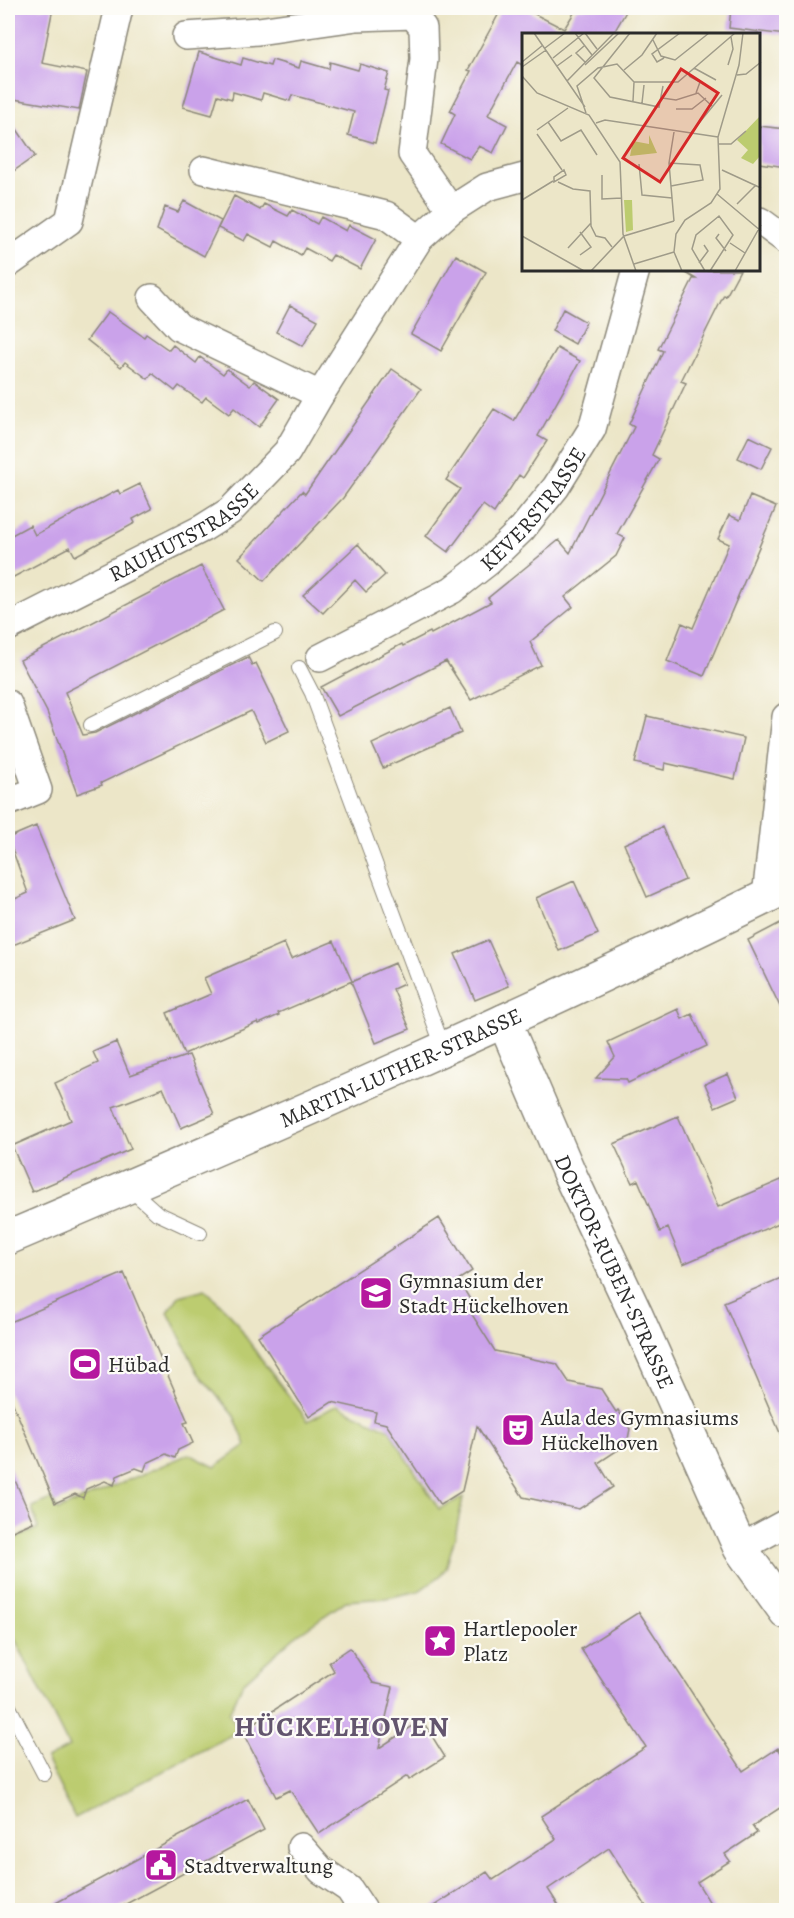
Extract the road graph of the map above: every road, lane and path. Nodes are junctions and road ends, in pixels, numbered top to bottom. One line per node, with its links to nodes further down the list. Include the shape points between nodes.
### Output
1 (119, 8): 9 (street, via 69,222)
2 (186, 36): 5 (street, via 357,17 413,15 423,28 424,59 412,154)
3 (204, 170): 7 (street, via 386,215)
4 (522, 178): 5 (street, RAUHUTSTRASSE, via 488,187)
5 (451, 210): 7 (street, RAUHUTSTRASSE)
6 (761, 222): 8 (street)
7 (419, 239): 12 (street, RAUHUTSTRASSE)
8 (786, 240)
9 (8, 264)
10 (635, 272): 15 (street, KEVERSTRASSE, via 592,429 556,487 529,521 488,562 452,590)
11 (152, 298): 12 (street, via 179,327)
12 (320, 395): 13 (street, RAUHUTSTRASSE, via 287,452 230,511)
13 (8, 627)
14 (275, 633): 18 (lane)
15 (310, 663): 22 (lane, via 312,693)
16 (8, 704): 19 (street, via 38,790)
17 (786, 717): 20 (street)
18 (91, 725)
19 (8, 802)
20 (776, 892): 21 (street, MARTIN-LUTHER-STRASSE)
21 (504, 1021): 22 (street, MARTIN-LUTHER-STRASSE); 27 (street, DOKTOR-RUBEN-STRASSE)
22 (443, 1047): 23 (street, MARTIN-LUTHER-STRASSE)
23 (128, 1187): 24 (lane, via 157,1213); 25 (street, MARTIN-LUTHER-STRASSE)
24 (200, 1233)
25 (8, 1238)
26 (786, 1523): 27 (street)
27 (740, 1548): 28 (street, DOKTOR-RUBEN-STRASSE)
28 (786, 1612)
29 (8, 1705): 30 (lane)
30 (44, 1774)
31 (301, 1847): 32 (street, via 321,1870 349,1889)
32 (363, 1911)

